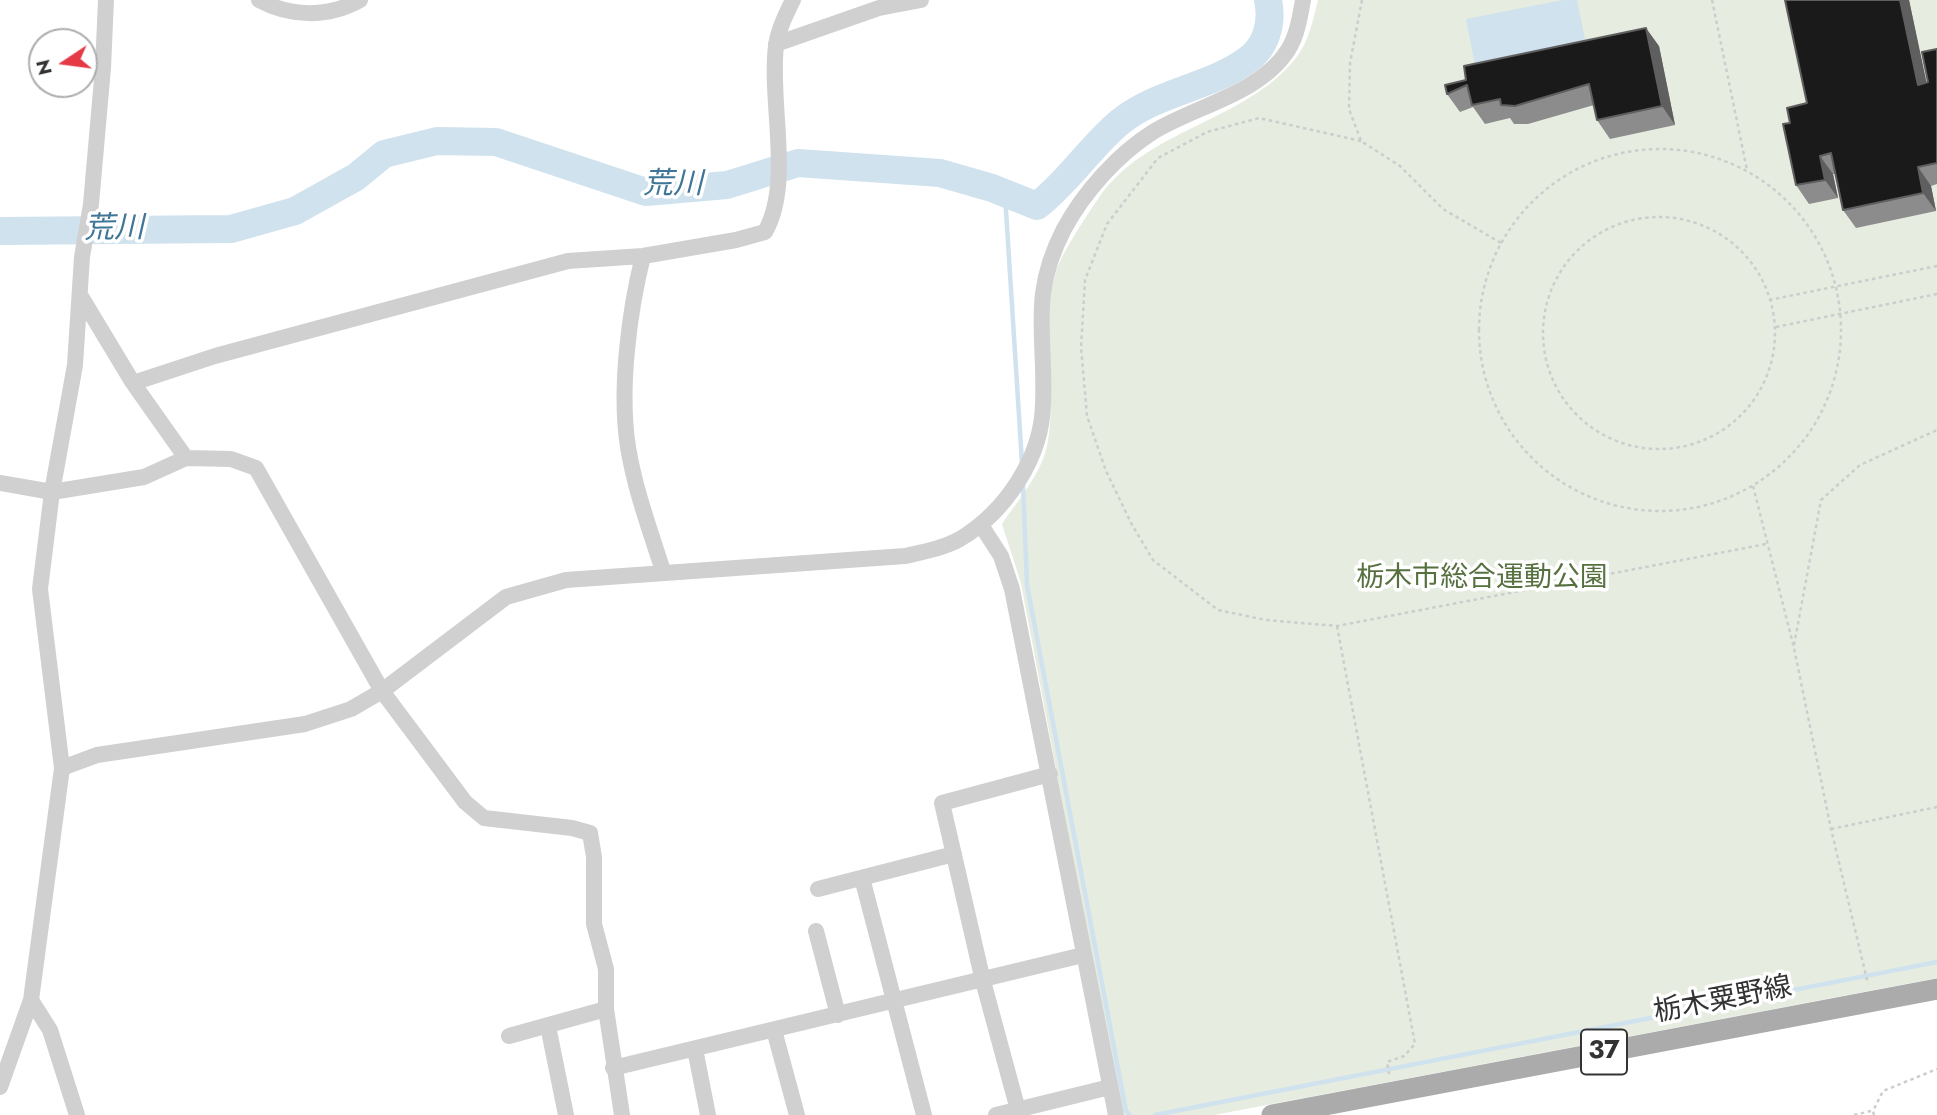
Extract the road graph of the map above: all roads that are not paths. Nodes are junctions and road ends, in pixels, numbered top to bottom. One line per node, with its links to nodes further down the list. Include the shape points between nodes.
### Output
1 (106, 0): 9 (street)
2 (260, 0): 3 (street, via 281,12 315,13)
3 (360, 0)
4 (793, 0): 7 (street)
5 (921, 0): 7 (street, via 879,8)
6 (1303, 0): 14 (street, via 1288,50 1266,74 1152,132 1115,162 1068,221 1052,252 1041,292 1043,407 1037,434 1026,468 1008,497)
7 (776, 44): 8 (street, via 776,189 774,216 765,232)
8 (643, 256): 10 (street, via 568,261 215,356); 15 (street, via 635,288 626,388 627,444 635,487)
9 (80, 295): 10 (street); 13 (street, via 75,365)
10 (134, 383): 11 (street)
11 (186, 458): 13 (street, via 144,477); 16 (street, via 231,459 256,468)
12 (0, 482): 13 (street)
13 (52, 492): 17 (street, via 40,589)
14 (981, 525): 15 (street, via 958,540 905,556); 18 (street, via 1001,556 1012,589)
15 (663, 571): 16 (street, via 566,580 506,597)
16 (382, 691): 17 (street, via 351,709 305,724 97,755); 28 (street, via 465,802 484,818 590,833 594,924 606,969)
17 (62, 768): 26 (street)
18 (1050, 774): 19 (street, via 942,803); 23 (street)
19 (954, 854): 20 (street); 24 (street)
20 (863, 878): 21 (street); 27 (street)
21 (818, 889)
22 (816, 931): 29 (street)
23 (1083, 955): 24 (street); 36 (street)
24 (983, 981): 27 (street); 37 (street)
25 (1937, 989): 46 (main road, 栃木粟野線 / 37)
26 (31, 1000): 35 (street); 38 (street, via 50,1030)
27 (892, 1002): 29 (street); 43 (street)
28 (606, 1009): 30 (street); 34 (street)
29 (838, 1015): 31 (street)
30 (548, 1026): 32 (street); 39 (street)
31 (774, 1030): 33 (street); 42 (street)
32 (509, 1036)
33 (695, 1049): 34 (street); 41 (street)
34 (613, 1068): 40 (street)
35 (0, 1087)
36 (1110, 1087): 37 (street); 45 (street)
37 (1018, 1110): 44 (street)
38 (77, 1115)
39 (566, 1115)
40 (622, 1115)
41 (708, 1115)
42 (797, 1115)
43 (924, 1115)
44 (996, 1115)
45 (1116, 1115)
46 (1272, 1115)

